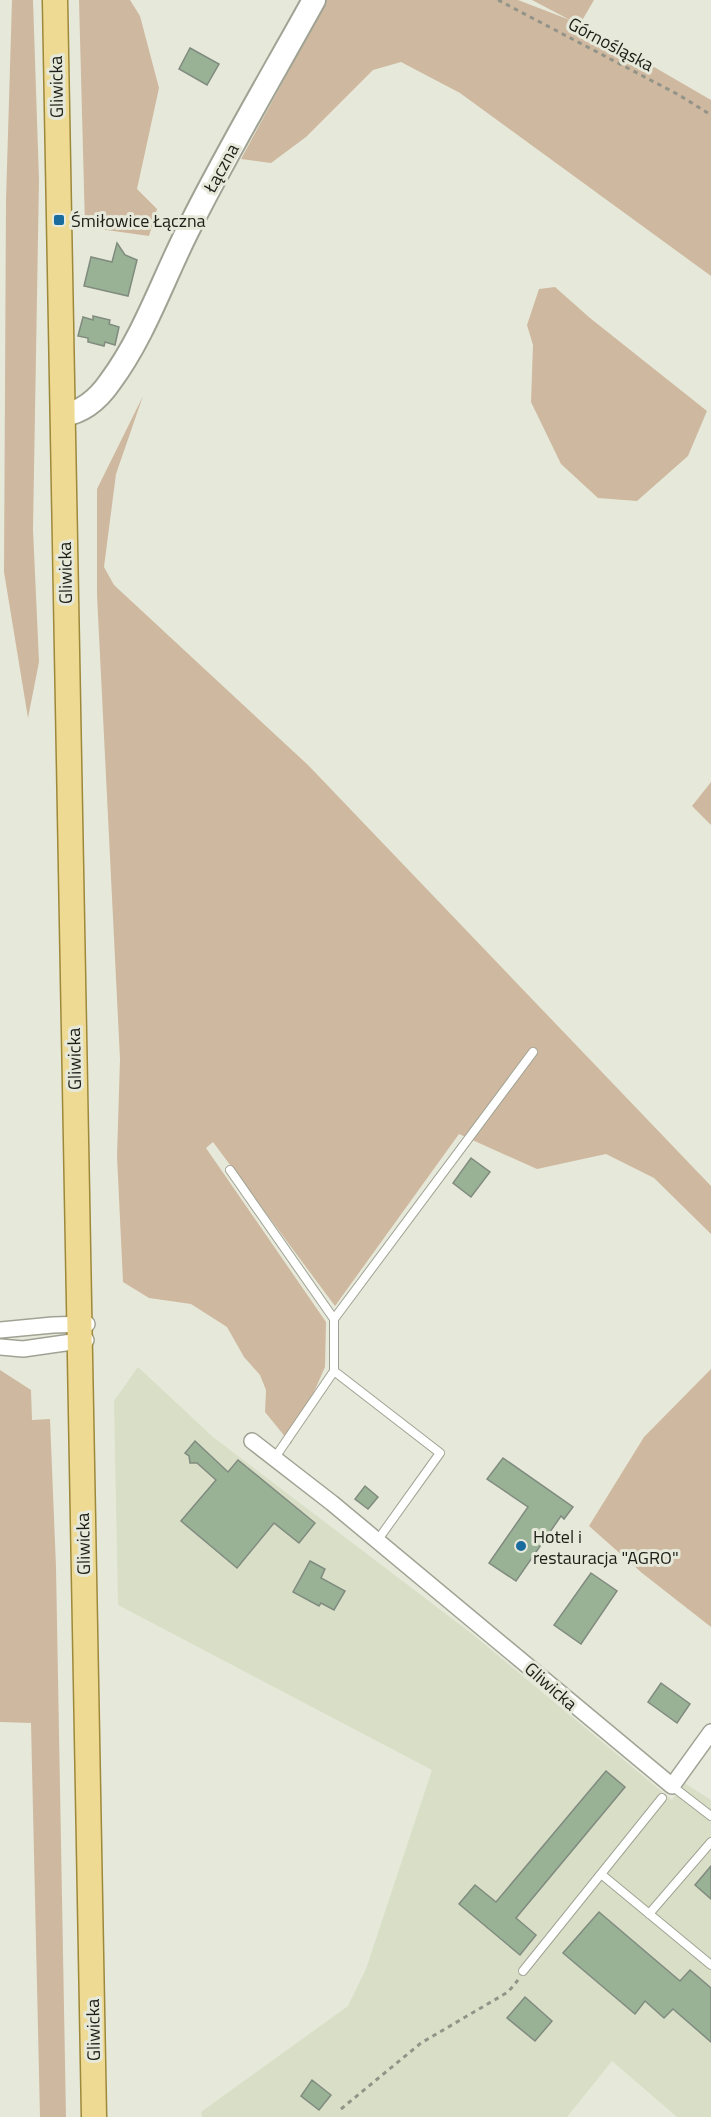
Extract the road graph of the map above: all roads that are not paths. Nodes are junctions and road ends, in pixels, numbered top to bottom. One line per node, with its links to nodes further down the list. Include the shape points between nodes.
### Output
1 (55, 0): 3 (main road, Gliwicka)
2 (314, 0): 3 (street, Łączna, via 192,220 115,375 89,404)
3 (63, 415): 8 (main road, Gliwicka)
4 (533, 1052): 6 (lane)
5 (230, 1170): 6 (lane)
6 (334, 1319): 10 (lane)
7 (0, 1330): 8 (street)
8 (85, 1332): 9 (street, via 23,1349); 22 (main road, Gliwicka)
9 (0, 1347)
10 (334, 1371): 12 (lane); 13 (lane, via 440,1453)
11 (252, 1441): 12 (street, Gliwicka)
12 (274, 1459): 13 (street, Gliwicka)
13 (377, 1541): 15 (street, Gliwicka, via 483,1627)
14 (711, 1732): 15 (street)
15 (667, 1792): 16 (lane, Gliwicka); 18 (lane)
16 (711, 1816)
17 (711, 1842): 19 (lane)
18 (601, 1874): 19 (lane); 21 (lane)
19 (649, 1914): 20 (lane)
20 (711, 1965)
21 (523, 1971)
22 (94, 2117)

